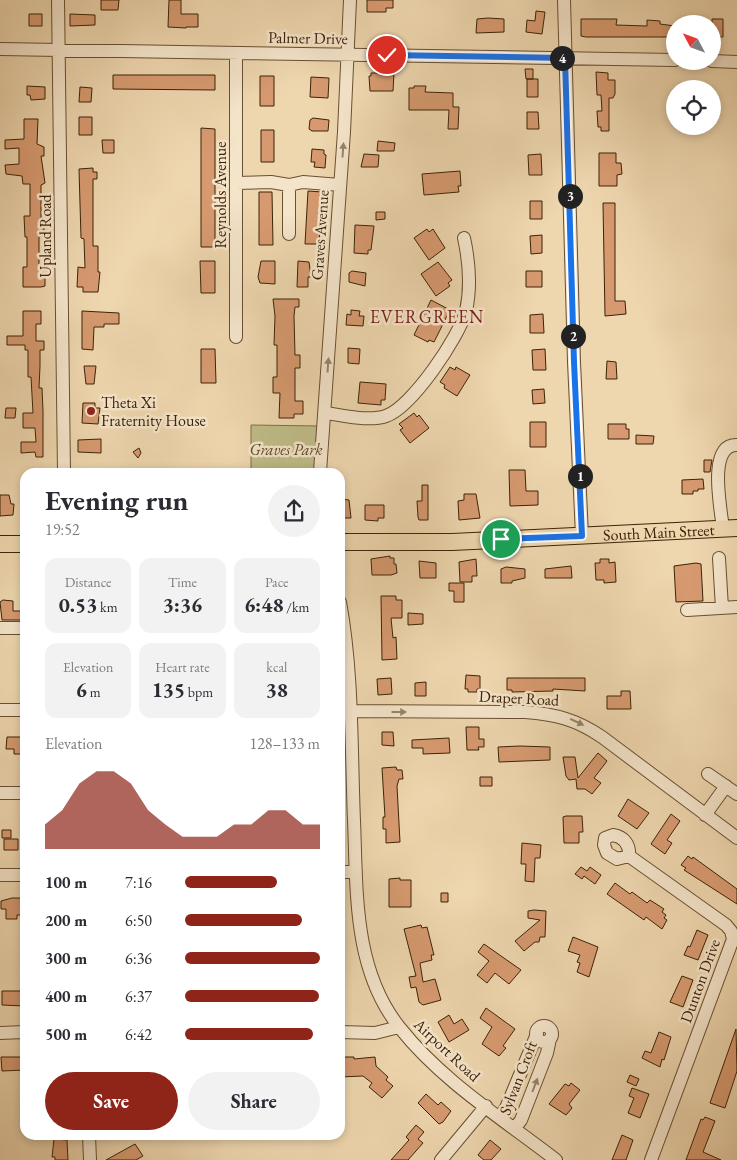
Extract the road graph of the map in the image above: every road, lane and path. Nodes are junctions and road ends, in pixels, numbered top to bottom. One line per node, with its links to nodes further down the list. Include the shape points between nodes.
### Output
1 (58, 0): 5 (street, Upland Road)
2 (350, 0): 7 (street, Graves Avenue)
3 (564, 0): 8 (street)
4 (0, 49): 5 (street, Palmer Drive)
5 (58, 49): 6 (street, Palmer Drive); 20 (street, Upland Road)
6 (236, 52): 7 (street, Palmer Drive); 12 (street, Reynolds Avenue)
7 (348, 54): 8 (street, Palmer Drive); 14 (street, Graves Avenue, one-way to 7)
8 (565, 58): 9 (street, Palmer Drive); 23 (street)
9 (666, 60)
10 (721, 61): 11 (street)
11 (737, 62)
12 (236, 183): 13 (street); 17 (street, Reynolds Avenue)
13 (289, 185): 14 (street, via 303,182); 15 (street)
14 (340, 185): 18 (street, Graves Avenue, one-way to 14)
15 (289, 234)
16 (464, 238): 18 (street, via 469,279 465,312 445,352 424,382 387,416 376,418)
17 (236, 337)
18 (325, 413): 21 (street, Graves Avenue)
19 (737, 445): 22 (street, via 724,448 718,470)
20 (64, 468)
21 (320, 468)
22 (730, 528): 23 (main road, South Main Street)
23 (582, 536): 24 (main road, South Main Street, via 452,542)
24 (345, 542)
25 (0, 544): 26 (main road)
26 (20, 544)
27 (719, 558): 29 (street)
28 (737, 607): 29 (street)
29 (722, 608): 30 (street)
30 (687, 610)
31 (0, 628): 32 (street)
32 (20, 628)
33 (0, 710): 34 (street)
34 (20, 710)
35 (345, 710): 42 (street, Draper Road, one-way to 42, via 525,712 566,717 602,737)
36 (345, 735): 46 (street, Airport Road)
37 (708, 774): 38 (street)
38 (726, 786): 41 (street); 42 (street)
39 (20, 792): 40 (street)
40 (0, 793)
41 (737, 794)
42 (705, 814): 43 (street, Draper Road)
43 (737, 838)
44 (629, 856): 60 (street, Dunton Drive, via 726,925 733,940)
45 (345, 872): 46 (street)
46 (356, 872): 49 (street, Airport Road, via 365,956 380,996)
47 (0, 875): 48 (street)
48 (20, 875)
49 (399, 1027): 52 (street, via 375,1033); 53 (street, Airport Road, via 426,1057)
50 (0, 1032): 51 (street)
51 (20, 1032)
52 (345, 1032)
53 (486, 1106): 54 (street, Airport Road); 58 (street)
54 (500, 1117): 55 (street, Airport Road); 55 (street, Sylvan Croft, one-way to 54, via 521,1120 552,1033 547,1027 541,1027 537,1034)
55 (515, 1128): 59 (street, Airport Road)
56 (90, 1140): 57 (street)
57 (90, 1160)
58 (441, 1160)
59 (556, 1160)
60 (651, 1160)

